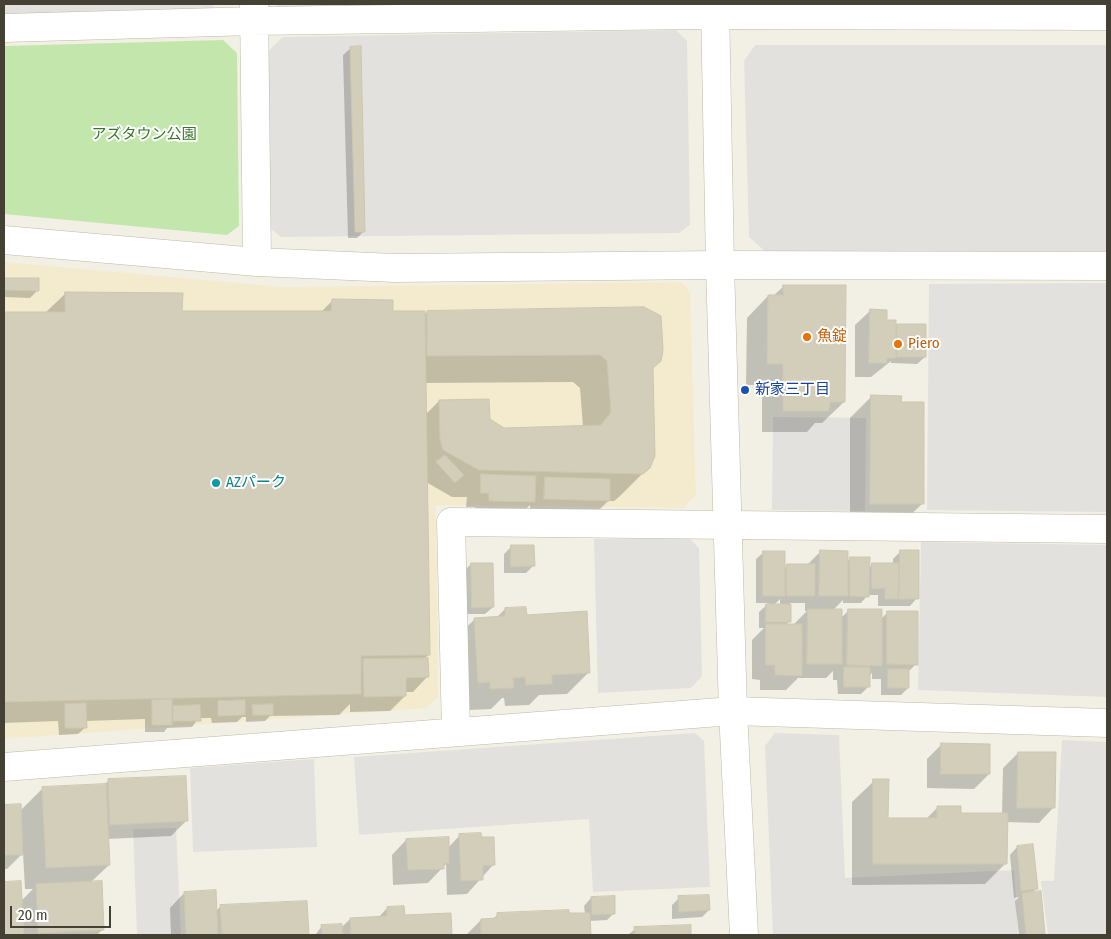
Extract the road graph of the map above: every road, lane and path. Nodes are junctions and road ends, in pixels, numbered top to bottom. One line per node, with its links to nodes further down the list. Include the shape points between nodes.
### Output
1 (715, 10): 2 (street); 3 (street); 7 (street)
2 (254, 12): 4 (street); 6 (street)
3 (1107, 16)
4 (4, 28)
5 (4, 240): 6 (street)
6 (257, 262): 7 (street, via 395,268)
7 (720, 265): 8 (street); 9 (street)
8 (1107, 266)
9 (729, 525): 10 (street); 11 (street); 13 (street, via 451,522)
10 (1107, 529)
11 (733, 711): 12 (street); 13 (street); 15 (street)
12 (1107, 723)
13 (456, 732): 14 (street)
14 (4, 767)
15 (744, 935)

